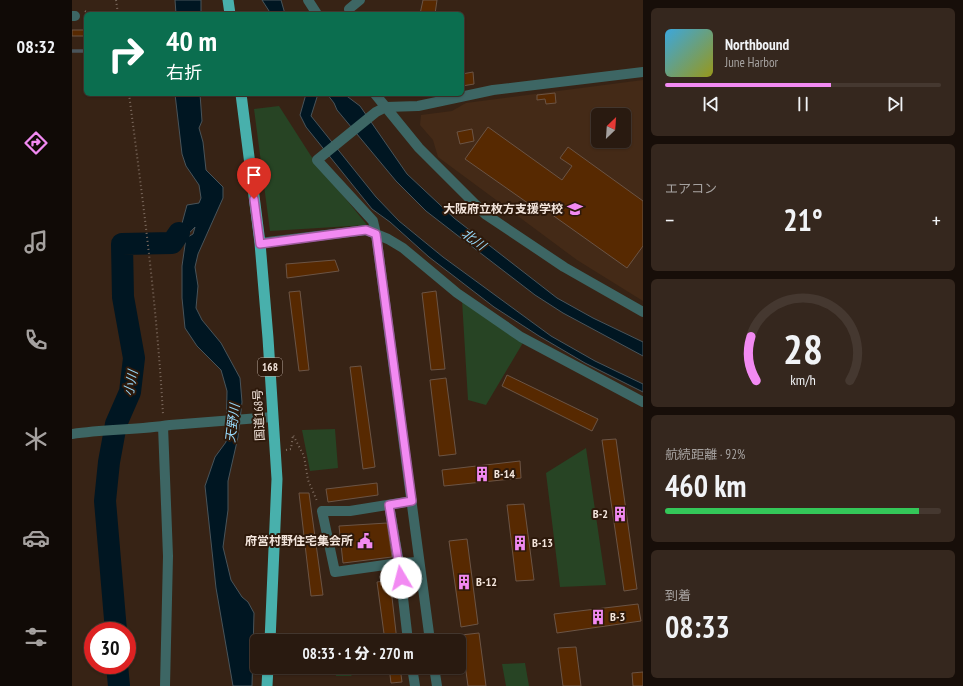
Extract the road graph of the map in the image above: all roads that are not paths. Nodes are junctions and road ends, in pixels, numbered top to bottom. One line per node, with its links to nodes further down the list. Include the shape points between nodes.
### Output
1 (228, 0): 4 (highway)
2 (308, 0): 5 (street)
3 (360, 0): 6 (street, via 348,9)
4 (230, 12)
5 (316, 12)
6 (349, 12)
7 (643, 72): 10 (street, via 494,90 418,106)
8 (240, 96): 12 (highway, 国道168号 / 168)
9 (378, 96): 10 (street)
10 (386, 107): 11 (street, via 376,112 317,160 373,221); 13 (street, via 419,148 485,214 564,267)
11 (376, 234): 12 (street, via 366,230); 14 (street, via 403,248 457,292 521,337); 18 (street)
12 (260, 244): 15 (highway, 国道168号 / 168)
13 (643, 312)
14 (643, 402)
15 (272, 417): 16 (street); 22 (highway, 国道168号 / 168, via 277,479)
16 (166, 425): 17 (street, via 157,428 106,429); 28 (street, via 168,556)
17 (72, 434)
18 (412, 501): 19 (street); 20 (street)
19 (389, 505): 21 (street); 21 (street, via 350,511 322,511 335,572)
20 (419, 562): 21 (street); 24 (street)
21 (399, 563): 23 (street)
22 (270, 634)
23 (407, 634)
24 (429, 634)
25 (268, 674): 29 (highway)
26 (413, 674): 30 (street)
27 (435, 674): 31 (street)
28 (165, 686)
29 (267, 686)
30 (415, 686)
31 (437, 686)

